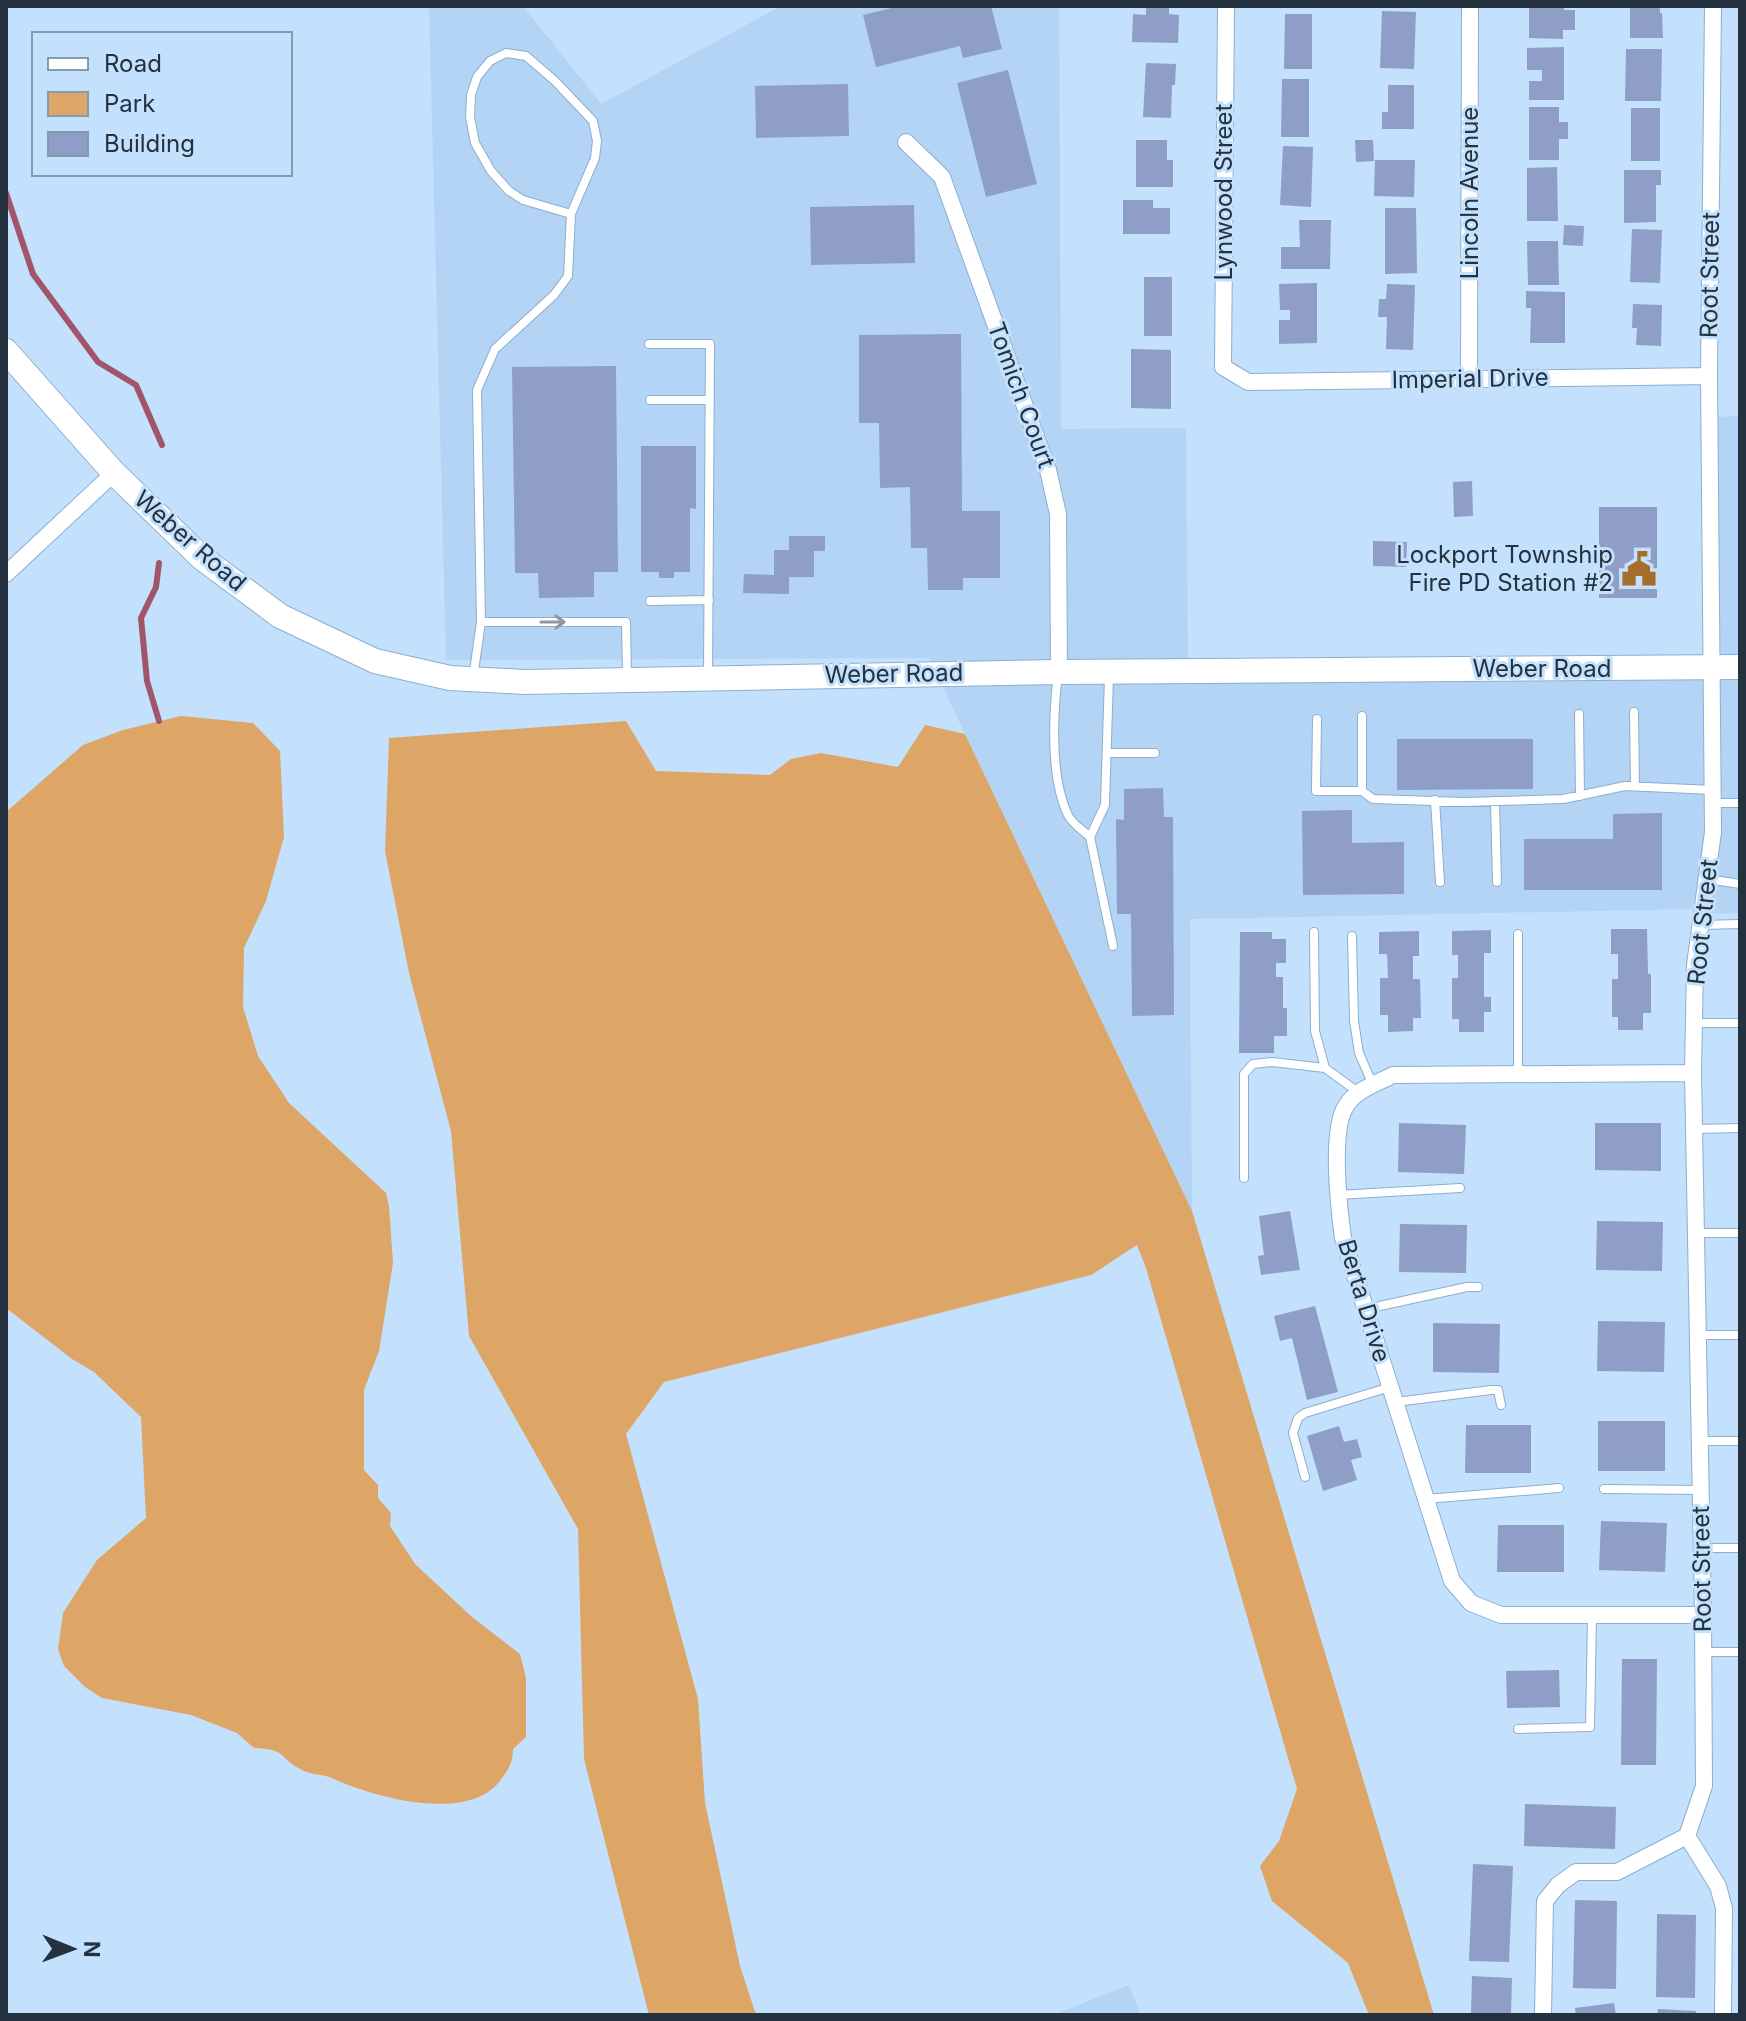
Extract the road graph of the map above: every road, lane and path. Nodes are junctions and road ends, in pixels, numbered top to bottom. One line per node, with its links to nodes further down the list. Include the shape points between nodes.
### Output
1 (1226, 6): 8 (street, Lynwood Street, via 1223,367)
2 (1470, 6): 10 (street, Lincoln Avenue)
3 (1713, 6): 9 (street, Root Street)
4 (906, 142): 20 (street, Tomich Court, via 942,177 1048,470 1058,514)
5 (571, 214): 5 (lane, via 595,158 593,121 526,56 506,53 490,61 477,77 470,117 475,143 509,191); 17 (lane, via 568,276 495,349 477,390)
6 (649, 344): 12 (lane, via 710,344)
7 (6, 351): 13 (main road, Weber Road)
8 (1233, 374): 10 (street, Imperial Drive, via 1248,382)
9 (1709, 376): 10 (street, Imperial Drive); 18 (street, Root Street)
10 (1469, 380)
11 (650, 400): 12 (lane)
12 (710, 400): 15 (lane)
13 (114, 473): 14 (street); 23 (main road, Weber Road, via 202,558 280,616 375,661)
14 (6, 574)
15 (709, 600): 16 (lane); 22 (lane)
16 (650, 601)
17 (481, 622): 23 (lane); 24 (lane, one-way to 24, via 626,622)
18 (1711, 667): 19 (main road, Weber Road); 21 (main road, Weber Road); 34 (street, Root Street)
19 (1740, 667)
20 (1059, 672): 21 (main road, Weber Road); 22 (main road, Weber Road); 38 (lane, via 1058,785 1069,818)
21 (1109, 672): 29 (lane)
22 (708, 678): 24 (main road, Weber Road)
23 (473, 679): 24 (main road, Weber Road)
24 (627, 680)
25 (1634, 712): 31 (lane)
26 (1579, 714): 33 (lane)
27 (1362, 716): 32 (lane)
28 (1317, 719): 32 (lane, via 1316,791)
29 (1108, 753): 30 (lane); 38 (lane, via 1105,805)
30 (1155, 753)
31 (1635, 786): 33 (lane); 34 (lane)
32 (1362, 791): 35 (lane, via 1373,799)
33 (1580, 796): 36 (lane)
34 (1713, 796): 37 (lane); 39 (street, Root Street)
35 (1435, 800): 36 (lane); 40 (lane)
36 (1495, 801): 41 (lane)
37 (1740, 803)
38 (1090, 837): 48 (lane)
39 (1707, 879): 42 (lane); 44 (street, Root Street)
40 (1440, 882)
41 (1497, 882)
42 (1740, 884)
43 (1740, 924): 44 (lane)
44 (1700, 925): 49 (street, Root Street)
45 (1314, 932): 51 (lane, via 1315,1031)
46 (1518, 934): 53 (lane)
47 (1352, 936): 54 (lane, via 1354,1021)
48 (1113, 946)
49 (1694, 1023): 50 (lane); 52 (street, Root Street)
50 (1740, 1023)
51 (1325, 1068): 54 (lane); 57 (lane, via 1272,1062 1253,1064 1244,1074)
52 (1693, 1073): 53 (street); 56 (street, Root Street)
53 (1518, 1074): 54 (street, via 1393,1075)
54 (1366, 1089): 59 (street, Berta Drive, via 1345,1107 1338,1134)
55 (1740, 1128): 56 (lane)
56 (1694, 1129): 60 (street, Root Street)
57 (1244, 1178)
58 (1460, 1188): 59 (lane)
59 (1337, 1195): 63 (street, Berta Drive, via 1343,1238)
60 (1696, 1233): 61 (lane); 64 (street, Root Street)
61 (1740, 1233)
62 (1478, 1287): 63 (lane)
63 (1365, 1309): 66 (street, Berta Drive)
64 (1698, 1335): 65 (lane); 68 (street, Root Street)
65 (1740, 1335)
66 (1393, 1395): 67 (lane, via 1498,1390); 70 (lane, via 1298,1418 1293,1433); 74 (street, Berta Drive)
67 (1501, 1405)
68 (1700, 1441): 69 (lane); 73 (street, Root Street)
69 (1740, 1441)
70 (1305, 1477)
71 (1559, 1488): 74 (lane)
72 (1604, 1489): 73 (lane)
73 (1701, 1490): 75 (street, Root Street)
74 (1426, 1499): 77 (street, Berta Drive, via 1452,1581 1471,1603 1501,1615)
75 (1702, 1548): 76 (lane); 78 (street, Root Street)
76 (1740, 1548)
77 (1592, 1615): 78 (street, Berta Drive); 81 (lane, via 1590,1727)
78 (1703, 1615): 79 (street, Root Street)
79 (1703, 1652): 80 (lane); 82 (street, Root Street, via 1704,1786)
80 (1740, 1652)
81 (1518, 1729)
82 (1687, 1836): 83 (street, via 1617,1872 1576,1872 1545,1901); 84 (street, via 1718,1886 1724,1908)
83 (1543, 2015)
84 (1723, 2015)

